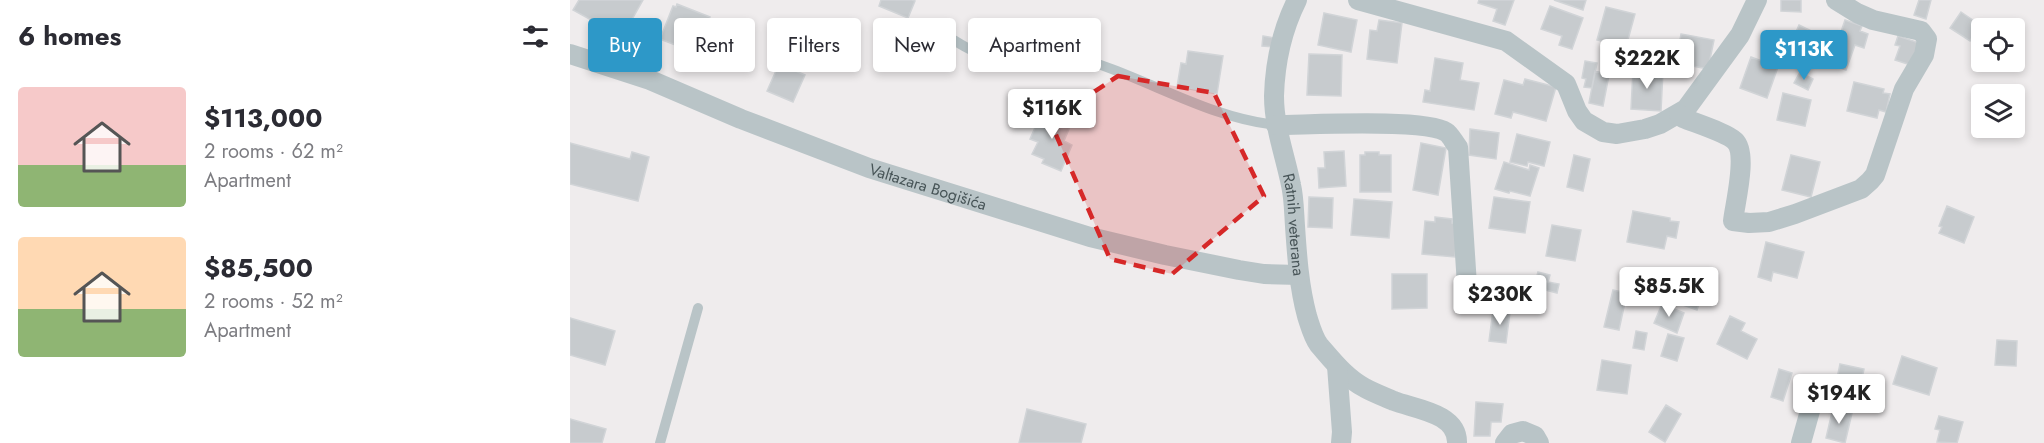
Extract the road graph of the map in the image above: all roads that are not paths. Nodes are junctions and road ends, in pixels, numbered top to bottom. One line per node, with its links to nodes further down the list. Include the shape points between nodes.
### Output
1 (1297, 0): 8 (street, Ratnih veterana, via 1286,23 1279,56)
2 (1358, 0): 7 (street, via 1506,41 1566,84 1584,121 1604,132 1645,129)
3 (1757, 0): 7 (street, via 1740,35)
4 (1836, 0): 7 (street, via 1874,20 1921,31 1927,39 1924,55 1904,89 1875,175 1866,186 1769,222 1733,221 1739,147 1731,138)
5 (956, 41): 8 (lane, via 994,57 1067,55 1110,68 1226,115)
6 (570, 54): 9 (street, Valtazara Bogišića, via 650,80 869,168 1090,237 1247,272)
7 (1679, 114)
8 (1276, 125): 9 (street, Ratnih veterana, via 1292,187); 10 (street, via 1398,124 1447,132 1458,147)
9 (1299, 275): 12 (street, Ratnih veterana, via 1317,342)
10 (1467, 285)
11 (698, 308): 14 (lane)
12 (1337, 366): 15 (street); 16 (street, Ratnih veterana, via 1365,388 1446,421 1457,436)
13 (1815, 393): 19 (street)
14 (660, 443)
15 (1341, 443)
16 (1457, 443)
17 (1505, 443): 18 (street, via 1512,434 1523,431 1535,436)
18 (1539, 443)
19 (1801, 443)

